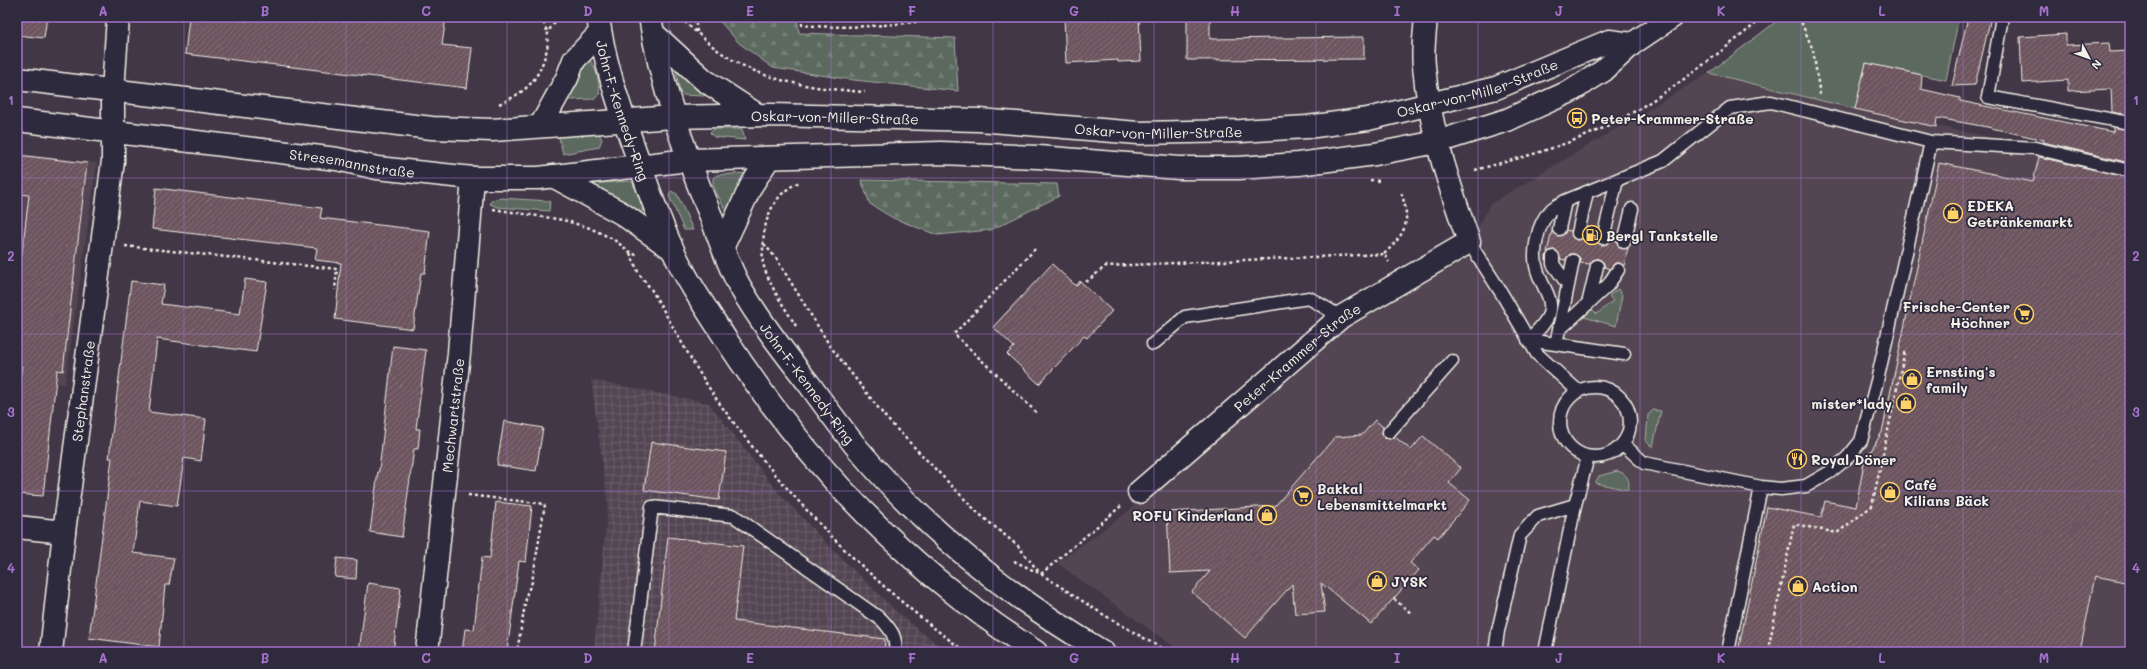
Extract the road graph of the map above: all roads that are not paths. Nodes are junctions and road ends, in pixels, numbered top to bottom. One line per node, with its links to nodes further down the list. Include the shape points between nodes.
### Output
1 (118, 17): 9 (street, Stephanstraße)
2 (1426, 17): 10 (street, via 1424,65)
3 (1672, 17): 7 (street)
4 (2002, 17): 15 (lane, via 1988,96)
5 (599, 25): 14 (street, John-F.-Kennedy-Ring); 16 (street, via 574,60)
6 (652, 25): 11 (street, via 704,80); 12 (street, John-F.-Kennedy-Ring)
7 (1632, 44): 10 (street, Oskar-von-Miller-Straße, via 1609,41 1496,88); 18 (street, via 1603,71 1571,91 1507,120)
8 (17, 80): 9 (street)
9 (113, 91): 16 (street, via 432,128 492,130); 17 (street, Stephanstraße)
10 (1429, 105): 11 (street, Oskar-von-Miller-Straße, via 1368,119 1307,127 1138,133 979,120); 18 (street)
11 (756, 114): 12 (street, Oskar-von-Miller-Straße)
12 (673, 117): 14 (street); 21 (street, John-F.-Kennedy-Ring)
13 (17, 120): 17 (street, Stresemannstraße)
14 (625, 122): 16 (street); 22 (street, John-F.-Kennedy-Ring)
15 (2130, 123)
16 (541, 125)
17 (113, 131): 25 (street, Stresemannstraße, via 337,159 377,168); 58 (street, Stephanstraße, via 113,161)
18 (1437, 142): 20 (street, via 1361,156 1238,168 1179,168 1038,157 941,153); 33 (street)
19 (1931, 142): 23 (lane, via 2035,148); 26 (lane, via 1771,102 1730,108 1662,161); 54 (lane, via 1861,441 1847,458 1830,472 1806,486)
20 (769, 158): 21 (street); 35 (street, via 751,186)
21 (688, 160): 22 (street, Stresemannstraße); 35 (street, John-F.-Kennedy-Ring)
22 (640, 165): 24 (street, Stresemannstraße); 36 (street, John-F.-Kennedy-Ring)
23 (2130, 171)
24 (553, 176): 25 (street, Stresemannstraße); 36 (street, via 621,213)
25 (473, 178): 60 (street, Mechwartstraße, via 459,353)
26 (1616, 180): 27 (lane); 32 (lane)
27 (1586, 192): 28 (lane); 31 (lane)
28 (1564, 201): 30 (lane); 45 (lane, via 1551,210 1543,221 1538,238 1534,259 1550,305 1549,314 1543,325)
29 (1632, 209): 34 (lane)
30 (1559, 229)
31 (1578, 233)
32 (1603, 238)
33 (1469, 242): 43 (street, Peter-Krammer-Straße); 45 (lane)
34 (1624, 242)
35 (723, 246): 64 (street, John-F.-Kennedy-Ring, via 739,284 769,332 858,449 901,496 995,579 1078,638)
36 (672, 249): 63 (street, John-F.-Kennedy-Ring, via 753,382 834,481 865,514 932,576 969,606)
37 (1553, 257): 41 (lane, via 1553,264)
38 (1573, 261): 41 (lane)
39 (1597, 266): 42 (lane)
40 (1618, 270): 42 (lane, via 1608,285)
41 (1568, 285): 44 (lane)
42 (1588, 304): 44 (lane)
43 (1341, 317): 46 (lane, via 1309,298 1185,317); 55 (street, Peter-Krammer-Straße)
44 (1559, 330): 47 (lane)
45 (1528, 340): 47 (lane); 50 (lane, via 1537,354)
46 (1154, 344)
47 (1556, 344): 48 (lane)
48 (1624, 354)
49 (1452, 361): 51 (lane)
50 (1578, 391): 52 (lane, via 1598,386 1610,389 1625,403 1630,413 1631,425); 53 (lane, via 1568,399 1561,410 1559,423 1562,436 1570,447)
51 (1389, 432)
52 (1623, 444): 53 (lane, via 1605,456); 54 (lane, via 1644,463)
53 (1588, 457): 56 (lane)
54 (1761, 488): 67 (lane)
55 (1139, 492)
56 (1575, 505): 65 (lane, via 1538,516 1520,535); 66 (lane)
57 (17, 528): 58 (street)
58 (64, 532): 59 (street, Stephanstraße)
59 (51, 652)
60 (427, 652)
61 (634, 652): 62 (lane, via 652,507 734,516 882,620 893,632)
62 (895, 652)
63 (1036, 652)
64 (1103, 652)
65 (1495, 652)
66 (1545, 652)
67 (1728, 652)

